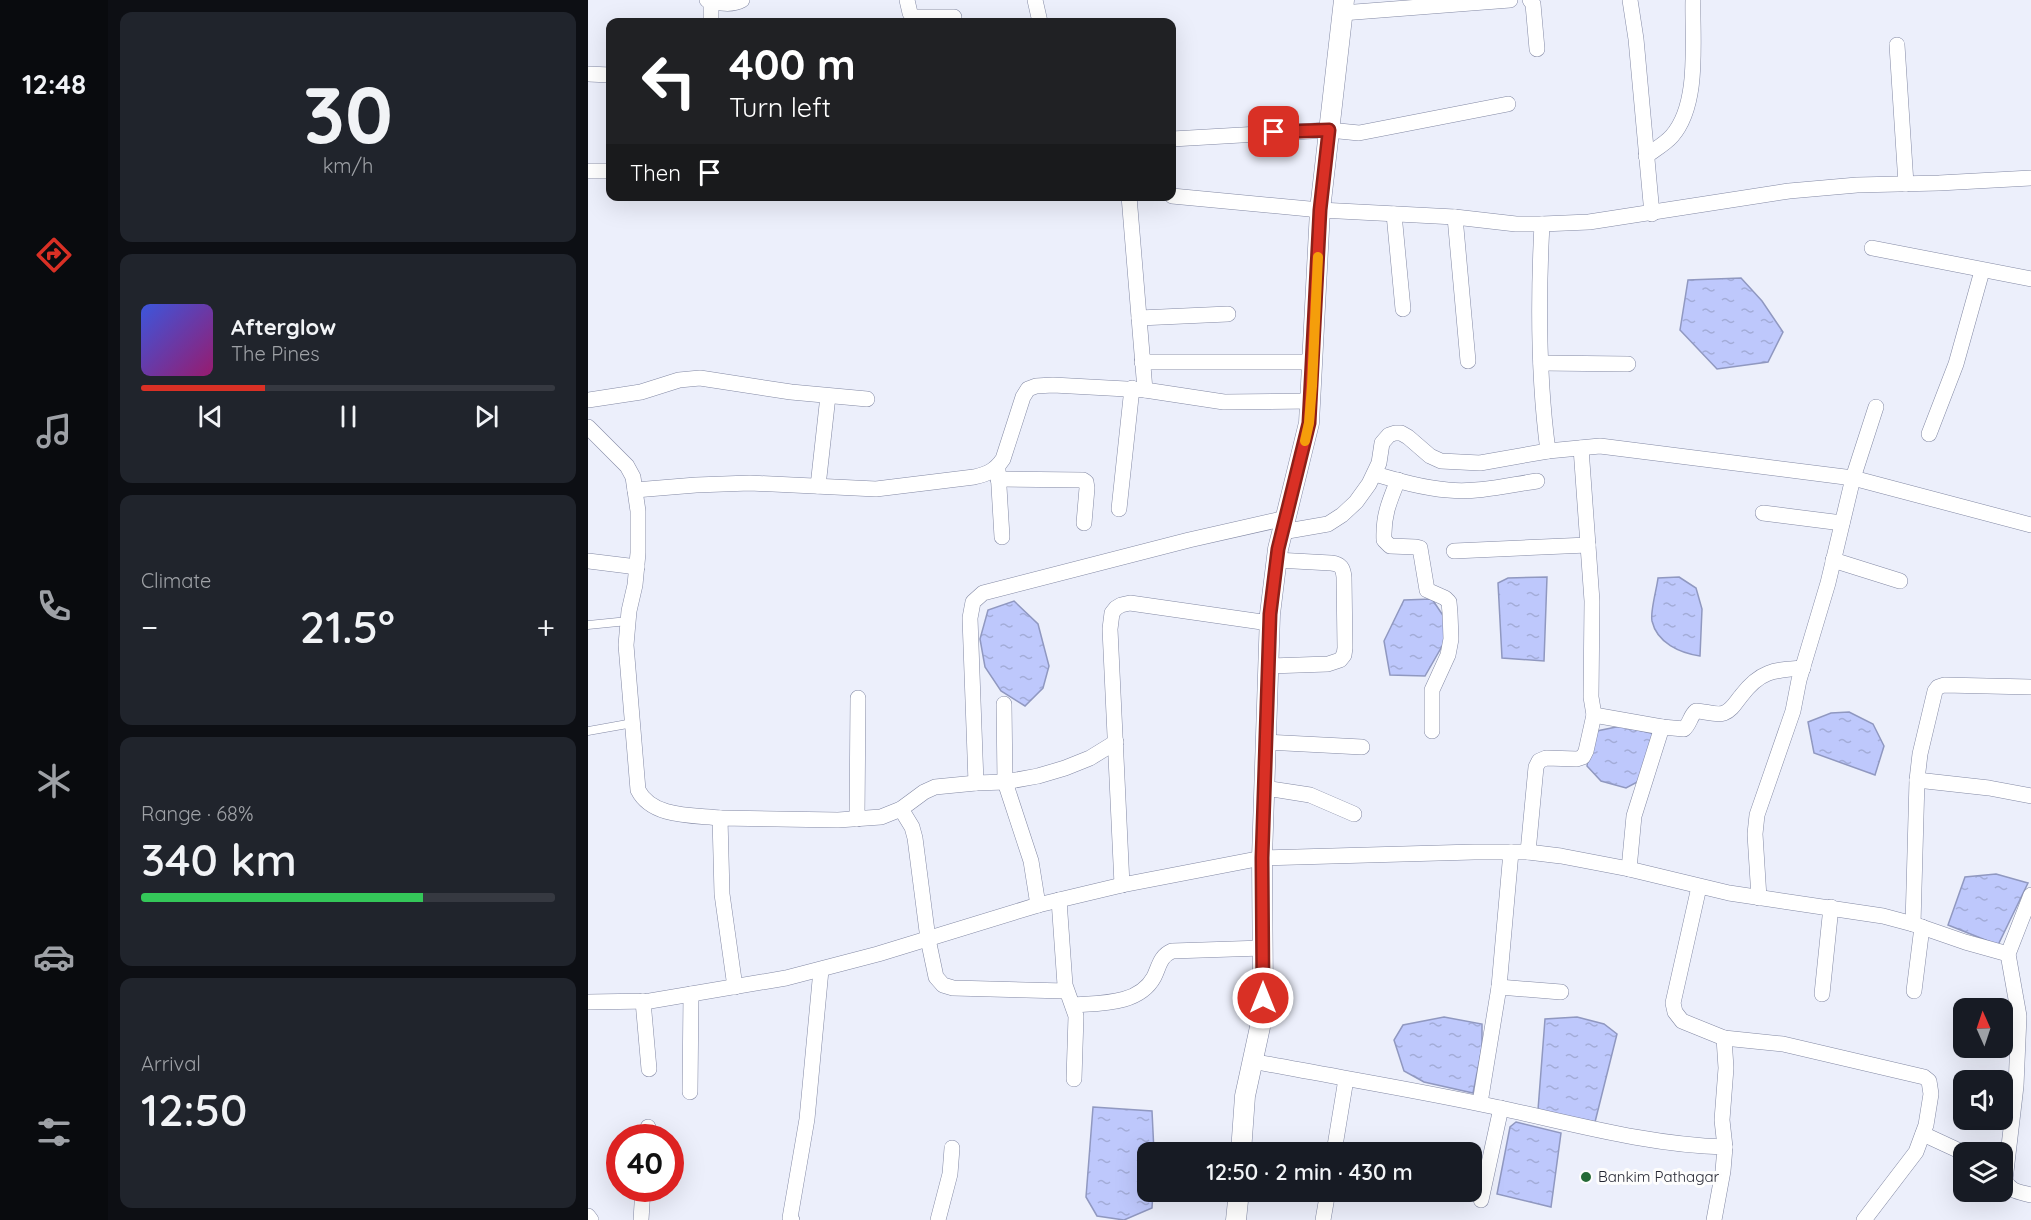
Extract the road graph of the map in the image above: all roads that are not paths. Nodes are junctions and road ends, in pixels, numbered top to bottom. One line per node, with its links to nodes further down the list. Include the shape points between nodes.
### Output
1 (709, 0): 2 (street, via 732,4); 11 (street)
2 (742, 0)
3 (907, 0): 10 (street, via 913,17)
4 (1035, 0): 12 (street)
5 (1510, 0): 9 (street)
6 (1530, 0): 14 (street)
7 (1630, 0): 20 (street)
8 (1693, 0): 20 (street, via 1690,98 1686,112 1670,138)
9 (1343, 7): 18 (street)
10 (954, 17)
11 (711, 18)
12 (1039, 18)
13 (1897, 45): 24 (street)
14 (1537, 49)
15 (588, 74): 16 (street)
16 (606, 75)
17 (1508, 104): 18 (street, via 1374,132)
18 (1329, 130): 19 (street); 27 (street)
19 (1176, 139)
20 (1646, 156): 29 (street)
21 (588, 171): 22 (street)
22 (606, 171)
23 (2031, 178): 24 (street)
24 (1906, 184): 29 (street, via 1789,191)
25 (1176, 196): 27 (street)
26 (1129, 201): 37 (street)
27 (1320, 210): 28 (street); 40 (street)
28 (1394, 214): 30 (street); 35 (street)
29 (1652, 214): 31 (street)
30 (1455, 217): 31 (street); 38 (street)
31 (1542, 224): 41 (street)
32 (1872, 248): 33 (street)
33 (1982, 271): 34 (street); 50 (street, via 1953,373)
34 (2031, 279)
35 (1403, 309)
36 (1228, 314): 37 (street)
37 (1139, 318): 39 (street)
38 (1468, 361)
39 (1142, 362): 40 (street); 43 (street)
40 (1313, 362): 47 (street)
41 (1540, 363): 42 (street); 52 (street)
42 (1628, 364)
43 (1138, 389): 47 (street, via 1224,402); 53 (street, via 1053,385 1028,389); 60 (street)
44 (828, 396): 45 (street); 46 (street, via 689,378 641,392); 58 (street)
45 (867, 399)
46 (588, 400)
47 (1311, 401): 64 (street)
48 (1876, 407): 55 (street)
49 (588, 427): 59 (street, via 627,466)
50 (1929, 434)
51 (1581, 448): 52 (street); 55 (street, via 1625,448); 67 (street)
52 (1548, 451): 54 (street, via 1480,463 1441,460 1430,456 1408,437 1395,433 1382,443)
53 (998, 473): 58 (street, via 876,489); 62 (street, via 1083,480 1087,488); 66 (street)
54 (1375, 474): 56 (street); 64 (street, via 1356,502 1328,524 1313,528)
55 (1853, 478): 63 (street); 65 (street)
56 (1398, 480): 57 (street, via 1450,491); 86 (street, via 1386,512 1384,540 1390,546 1420,548 1427,590 1449,602 1451,639 1432,690)
57 (1537, 481)
58 (818, 486): 59 (street, via 722,483)
59 (635, 490): 72 (street)
60 (1119, 508)
61 (1763, 513): 63 (street)
62 (1084, 523)
63 (1842, 523): 70 (street)
64 (1284, 525): 69 (street); 92 (street, via 983,593 973,602 970,618)
65 (2031, 525)
66 (1002, 537)
67 (1588, 545): 68 (street); 82 (street)
68 (1454, 551)
69 (1276, 560): 75 (street); 77 (street, via 1342,567 1345,648 1344,655 1335,663)
70 (1833, 560): 73 (street); 78 (street)
71 (588, 561): 72 (street)
72 (637, 567): 74 (street)
73 (1900, 581)
74 (628, 621): 76 (lane); 83 (street, via 626,645)
75 (1269, 623): 77 (street); 87 (street, via 1121,604 1112,613 1110,637)
76 (588, 625)
77 (1268, 666): 88 (street)
78 (1803, 668): 84 (street, via 1773,670 1762,675 1724,713 1696,711 1684,729); 106 (street, via 1793,711 1757,815)
79 (2031, 687): 90 (street, via 1938,687)
80 (858, 698): 98 (street)
81 (1004, 704): 91 (street)
82 (1594, 715): 84 (street); 100 (street, via 1582,756 1546,758 1536,767)
83 (633, 723): 85 (lane); 97 (street, via 638,790 643,799 669,812)
84 (1662, 727): 102 (street, via 1634,816)
85 (588, 730)
86 (1432, 731)
87 (1116, 742): 91 (street, via 1065,768); 103 (street)
88 (1267, 742): 89 (street); 93 (street)
89 (1362, 747)
90 (1917, 780): 94 (street); 110 (street)
91 (1005, 782): 92 (street); 108 (street, via 1031,861)
92 (976, 783): 95 (street, via 935,787)
93 (1265, 788): 96 (street, via 1310,795); 101 (street)
94 (2031, 796)
95 (901, 809): 98 (street, via 881,817); 111 (street, via 912,827 917,850)
96 (1354, 814)
97 (720, 818): 98 (street); 115 (street, via 722,894)
98 (857, 819)
99 (1511, 852): 100 (street); 101 (street); 116 (street)
100 (1528, 852): 102 (street)
101 (1262, 858): 103 (street); 112 (street)
102 (1629, 869): 104 (street)
103 (1122, 885): 107 (street)
104 (1699, 887): 106 (street); 126 (street, via 1673,1003 1682,1021)
105 (2031, 895): 113 (street)
106 (1759, 898): 109 (street)
107 (1059, 900): 108 (street); 117 (street)
108 (1038, 905): 111 (street)
109 (1831, 908): 110 (street); 121 (street)
110 (1918, 925): 113 (street); 118 (street)
111 (928, 939): 114 (street); 117 (street, via 936,977 947,987)
112 (1263, 948): 124 (street, via 1172,951 1163,957 1153,979 1138,992 1113,1002); 127 (street, via 1263,998)
113 (2008, 954): 125 (street)
114 (820, 970): 115 (street); 148 (street, via 807,1119)
115 (735, 987): 120 (street)
116 (1499, 987): 119 (street); 132 (street)
117 (1066, 991): 124 (street)
118 (1914, 991)
119 (1561, 992)
120 (691, 994): 122 (street); 131 (street)
121 (1822, 994)
122 (643, 1001): 123 (street); 128 (street)
123 (588, 1002)
124 (1074, 1005): 129 (street)
125 (2025, 1016): 137 (street)
126 (1724, 1038): 134 (street, via 1783,1044 1924,1077 1929,1081 1931,1094); 138 (street)
127 (1252, 1061): 130 (street); 135 (street)
128 (649, 1069)
129 (1074, 1079)
130 (1346, 1079): 132 (street); 136 (street)
131 (690, 1092)
132 (1480, 1104): 133 (street)
133 (1501, 1108): 138 (street, via 1599,1131); 142 (street)
134 (1923, 1134): 140 (street); 155 (street, via 1916,1152)
135 (1242, 1142)
136 (1336, 1142)
137 (2008, 1142)
138 (1725, 1147): 154 (street)
139 (952, 1148): 151 (street)
140 (1953, 1149)
141 (2013, 1190): 143 (street)
142 (1482, 1195)
143 (2031, 1196)
144 (642, 1202): 150 (street)
145 (1238, 1202): 152 (street)
146 (1326, 1202): 153 (street)
147 (588, 1216): 149 (street)
148 (787, 1219)
149 (591, 1220)
150 (641, 1220)
151 (938, 1220)
152 (1236, 1220)
153 (1323, 1220)
154 (1714, 1220)
155 (1864, 1220)

